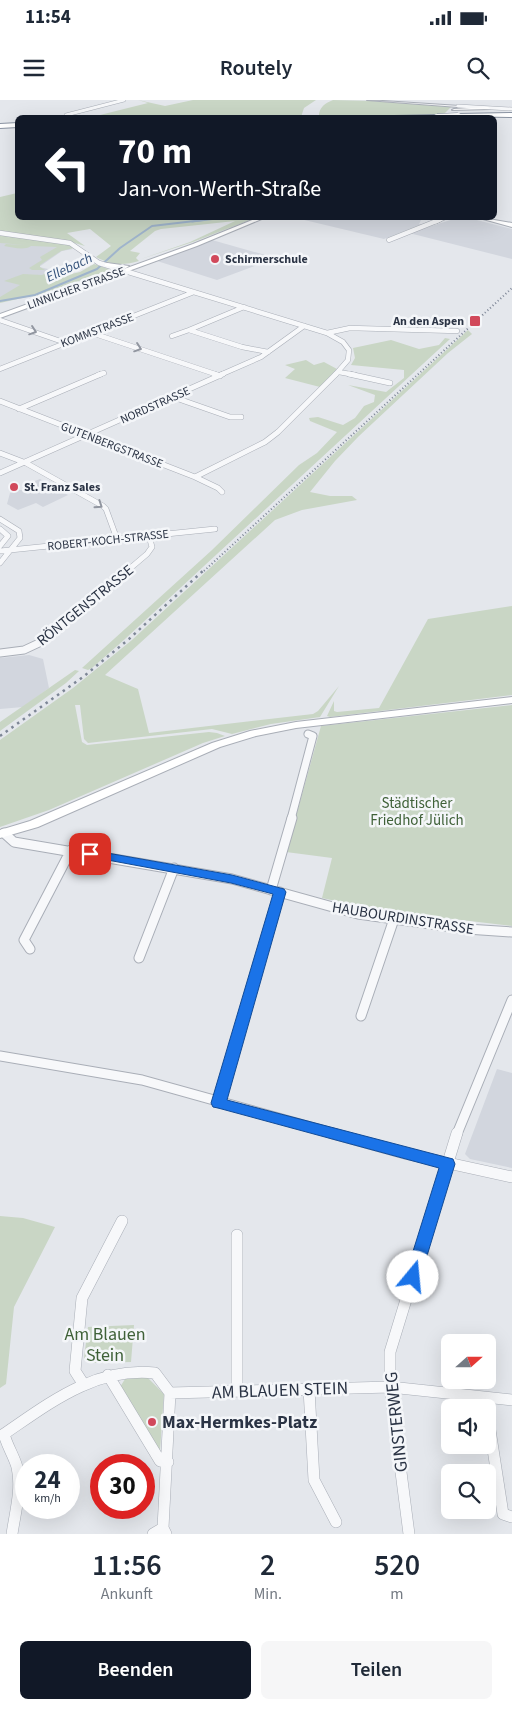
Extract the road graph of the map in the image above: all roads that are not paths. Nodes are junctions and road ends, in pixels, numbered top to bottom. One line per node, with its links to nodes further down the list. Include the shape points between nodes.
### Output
1 (124, 100): 7 (street)
2 (369, 100): 4 (street)
3 (464, 100): 4 (main road)
4 (456, 108): 5 (main road); 8 (main road)
5 (488, 108): 6 (street)
6 (512, 109)
7 (66, 115)
8 (448, 115)
9 (497, 116): 10 (highway, bridge)
10 (512, 116): 11 (highway)
11 (497, 118)
12 (15, 126): 13 (highway)
13 (0, 127)
14 (256, 220): 21 (main road, LINNICHER STRASSE)
15 (440, 220): 19 (street)
16 (493, 220): 17 (main road)
17 (512, 225)
18 (0, 234): 20 (street, via 70,244)
19 (389, 240)
20 (106, 265): 21 (main road); 22 (street)
21 (138, 265): 22 (main road, LINNICHER STRASSE)
22 (122, 271): 23 (street); 25 (main road, LINNICHER STRASSE)
23 (194, 292): 24 (street); 30 (street, KOMMSTRASSE)
24 (244, 307): 27 (street); 28 (street)
25 (0, 316)
26 (0, 320): 33 (street, one-way to 33)
27 (304, 326): 31 (street); 34 (street, NORDSTRASSE)
28 (189, 330): 32 (street); 34 (street)
29 (457, 331): 31 (street, via 350,328)
30 (92, 332): 33 (street, KOMMSTRASSE); 38 (street, one-way to 38)
31 (327, 333): 36 (street, via 342,341 350,353 349,360)
32 (172, 336)
33 (66, 343): 35 (street, KOMMSTRASSE)
34 (268, 352): 38 (street, NORDSTRASSE)
35 (0, 369)
36 (339, 372): 39 (street); 48 (street, via 271,437)
37 (104, 373): 42 (street)
38 (220, 376): 40 (street, NORDSTRASSE)
39 (390, 383)
40 (173, 397): 43 (street, via 230,417); 44 (street, NORDSTRASSE)
41 (0, 401): 42 (street, GUTENBERGSTRASSE)
42 (19, 409): 44 (street, GUTENBERGSTRASSE)
43 (241, 417)
44 (88, 436): 46 (street, NORDSTRASSE); 48 (street, GUTENBERGSTRASSE)
45 (0, 453): 46 (street)
46 (26, 463): 47 (street, NORDSTRASSE); 54 (street, one-way to 54, via 103,506)
47 (0, 473)
48 (195, 477): 49 (street, GUTENBERGSTRASSE)
49 (222, 492)
50 (0, 520): 56 (street, via 20,534)
51 (0, 529): 55 (street, via 8,536)
52 (215, 529): 53 (street, ROBERT-KOCH-STRASSE)
53 (149, 536): 54 (street, ROBERT-KOCH-STRASSE); 59 (street, RÖNTGENSTRASSE, via 152,547 147,554 39,642 24,650)
54 (117, 539): 56 (street, ROBERT-KOCH-STRASSE)
55 (0, 546)
56 (12, 550): 57 (street, ROBERT-KOCH-STRASSE); 58 (street)
57 (0, 551)
58 (0, 563)
59 (0, 653)
60 (512, 700): 62 (main road, via 296,725 254,733 216,745 34,824)
61 (308, 734): 65 (street, via 313,736)
62 (2, 833): 63 (street, HAUBOURDINSTRASSE, via 14,842)
63 (71, 850): 64 (street, HAUBOURDINSTRASSE); 68 (street, via 24,940)
64 (174, 868): 65 (street, HAUBOURDINSTRASSE); 69 (street)
65 (275, 891): 66 (street, HAUBOURDINSTRASSE, via 339,910); 74 (street)
66 (394, 920): 67 (street, HAUBOURDINSTRASSE); 71 (street)
67 (512, 932)
68 (30, 949)
69 (139, 958)
70 (512, 1000): 72 (street, GINSTERWEG)
71 (361, 1016)
72 (508, 1021): 75 (street, GINSTERWEG, via 457,1133)
73 (0, 1056): 74 (street, via 142,1080)
74 (218, 1103): 75 (street)
75 (447, 1164): 76 (street); 81 (street, GINSTERWEG, via 390,1352)
76 (512, 1177)
77 (122, 1221): 80 (street, via 82,1298 76,1371)
78 (237, 1236): 83 (street)
79 (108, 1375): 80 (street); 84 (street, via 126,1371 155,1373); 89 (street, via 160,1461)
80 (84, 1384): 93 (street, via 4,1434 16,1465 18,1483)
81 (390, 1387): 82 (street, AM BLAUEN STEIN); 85 (street, AM BLAUEN STEIN); 94 (street, GINSTERWEG)
82 (309, 1389): 83 (street, AM BLAUEN STEIN); 91 (street, via 314,1480)
83 (236, 1391): 84 (street, AM BLAUEN STEIN)
84 (170, 1393): 89 (street)
85 (466, 1399)
86 (512, 1400): 87 (street, AM BLAUEN STEIN)
87 (496, 1401)
88 (494, 1454): 90 (street, via 503,1514)
89 (168, 1462): 92 (street)
90 (512, 1517)
91 (336, 1522)
92 (161, 1532)
93 (12, 1534)
94 (410, 1534)

